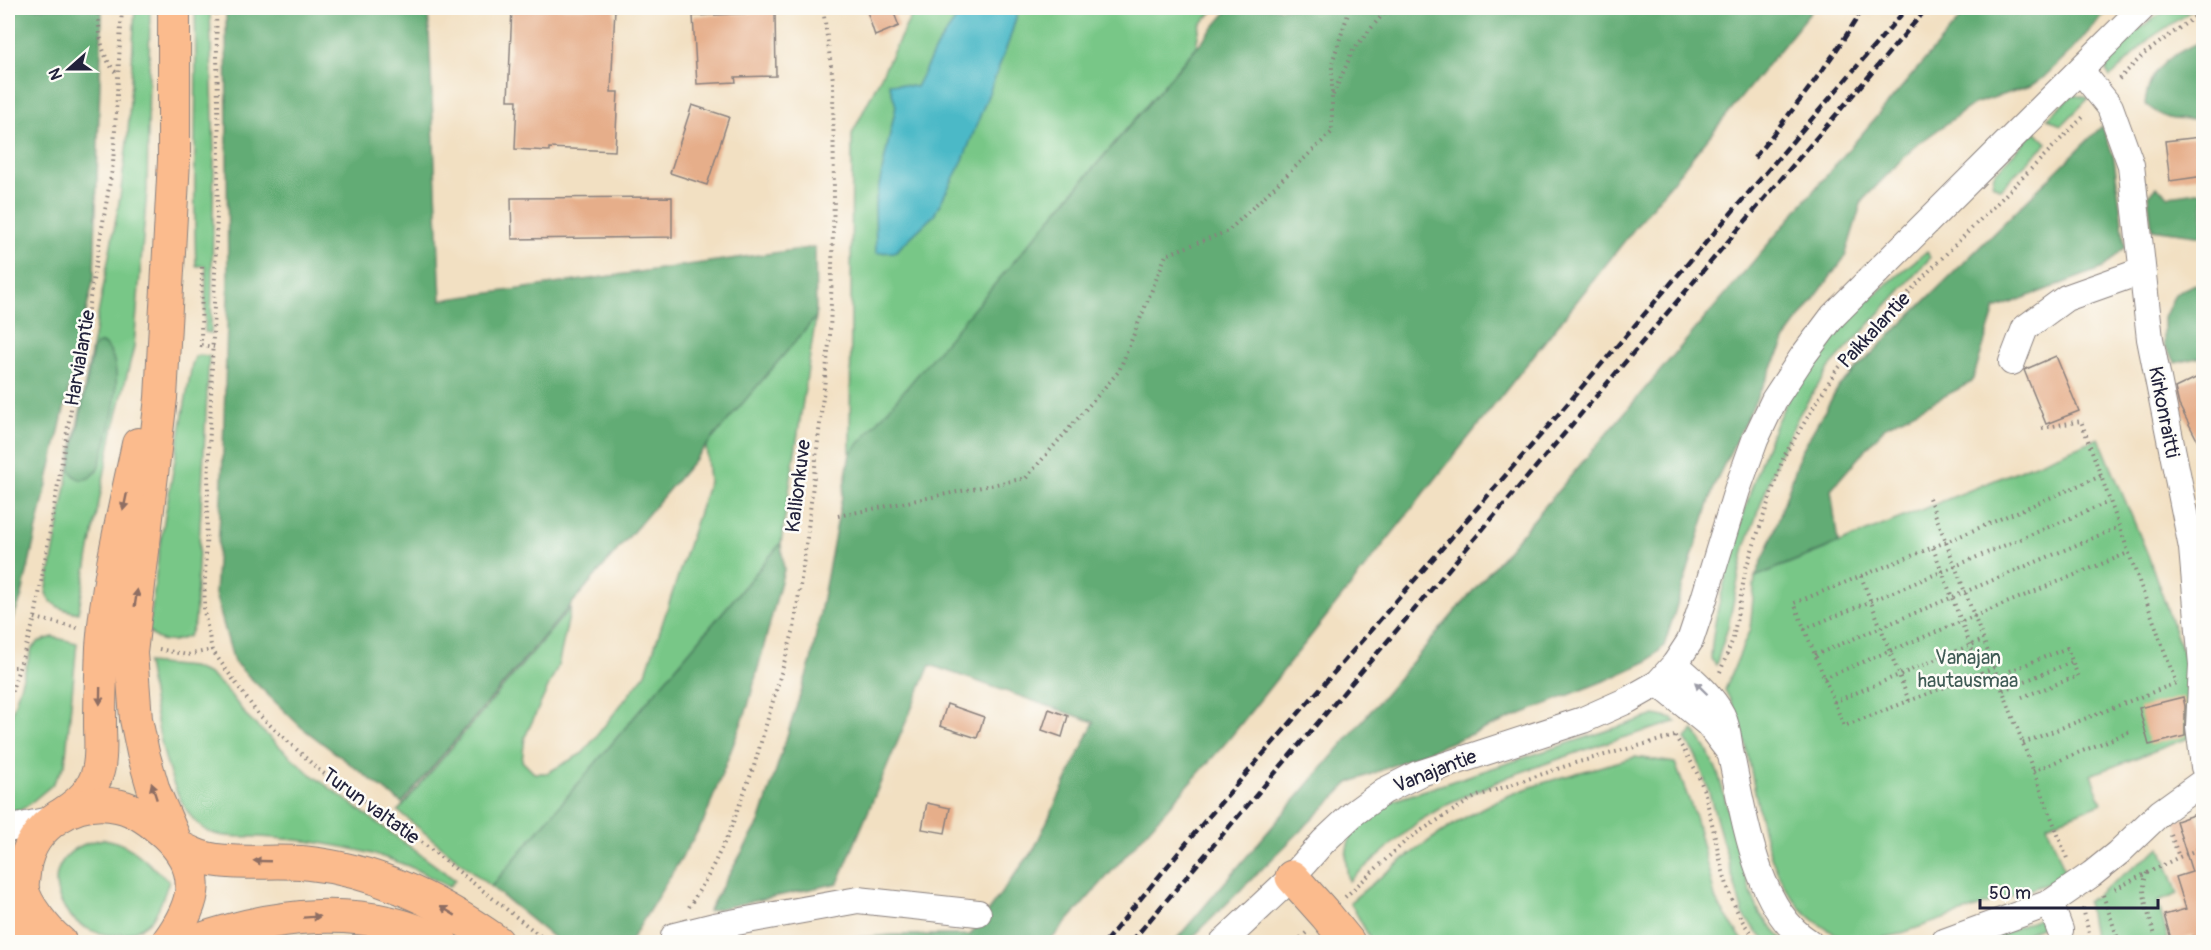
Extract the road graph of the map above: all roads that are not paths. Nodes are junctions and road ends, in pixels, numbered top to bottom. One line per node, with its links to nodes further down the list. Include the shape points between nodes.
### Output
1 (174, 8): 5 (main road, via 174,160)
2 (2142, 8): 3 (street, Paikkalantie)
3 (2081, 71): 4 (street, Kirkonraitti, via 2110,107 2131,165); 7 (street, Paikkalantie, via 1833,316 1803,356 1774,400 1755,440 1690,641)
4 (2142, 271): 6 (street, via 2066,298 2025,328); 10 (street, Kirkonraitti, via 2150,339 2192,548 2202,665 2199,726)
5 (167, 286): 12 (main road, one-way to 12, via 107,607 98,771 83,799); 14 (main road, one-way to 5, via 153,791 143,753 131,653 156,453)
6 (2012, 362)
7 (1675, 664): 8 (street, Paikkalantie); 9 (street, one-way to 7)
8 (1658, 683): 9 (street); 15 (street, Vanajantie, via 1583,720 1418,774 1384,791 1354,813)
9 (1700, 703): 29 (street, via 1731,756 1765,888 1774,906)
10 (2204, 767)
11 (2204, 781): 17 (street, via 2161,813 2118,853)
12 (59, 816): 13 (street); 14 (highway, via 83,805 122,806 152,821); 16 (highway, via 33,843)
13 (8, 829)
14 (178, 846): 23 (highway, via 192,872 193,887 189,904); 26 (highway, one-way to 14, via 429,899 390,883 307,863 222,861)
15 (1292, 877): 27 (street, Vanajantie); 28 (highway)
16 (17, 882): 21 (highway); 22 (highway, via 35,914)
17 (2050, 903): 19 (street); 30 (street)
18 (978, 913): 20 (street, via 858,900)
19 (2061, 930)
20 (689, 937)
21 (14, 942)
22 (60, 942)
23 (168, 942)
24 (194, 942): 25 (highway, one-way to 25, via 255,923 323,916 393,923)
25 (441, 942)
26 (497, 942)
27 (1223, 942)
28 (1348, 942)
29 (1809, 942)
30 (1944, 942)

